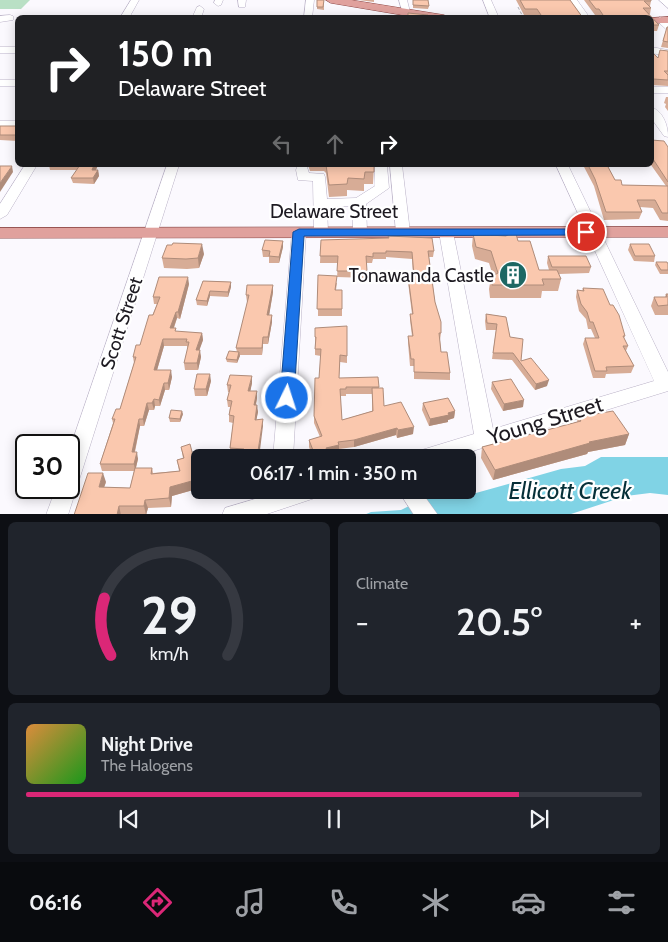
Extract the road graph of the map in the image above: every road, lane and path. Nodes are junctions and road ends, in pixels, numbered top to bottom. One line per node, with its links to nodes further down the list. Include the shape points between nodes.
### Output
1 (135, 0): 8 (street)
2 (310, 0): 9 (street)
3 (331, 0): 7 (main road)
4 (403, 0): 7 (street)
5 (571, 1): 12 (street)
6 (518, 7): 11 (path)
7 (408, 13): 10 (main road)
8 (126, 15)
9 (308, 15)
10 (422, 15)
11 (523, 15)
12 (583, 15)
13 (0, 50): 14 (street)
14 (15, 50)
15 (654, 51): 16 (street)
16 (668, 53)
17 (0, 83): 18 (street)
18 (15, 83)
19 (654, 90): 20 (street)
20 (668, 90)
21 (654, 114): 24 (street)
22 (0, 124): 23 (street)
23 (15, 124)
24 (662, 126)
25 (30, 167): 33 (street)
26 (172, 167): 34 (street, Scott Street)
27 (381, 167): 31 (street, via 382,188)
28 (396, 167): 38 (street)
29 (563, 167): 40 (street)
30 (302, 170): 32 (street, via 303,177 319,177)
31 (359, 202): 32 (street); 37 (street)
32 (320, 203): 36 (street)
33 (0, 215)
34 (151, 232): 35 (main road, Delaware Street); 42 (main road, Delaware Street); 45 (street, Scott Street)
35 (299, 232): 36 (main road, Delaware Street); 46 (street)
36 (321, 232): 37 (main road, Delaware Street)
37 (360, 232): 38 (main road, Delaware Street)
38 (403, 232): 39 (main road, Delaware Street)
39 (446, 232): 40 (main road, Delaware Street); 44 (street)
40 (593, 232): 41 (main road, Delaware Street); 43 (street)
41 (668, 232)
42 (0, 233)
43 (666, 384): 44 (street, Young Street)
44 (485, 438): 47 (street, Young Street)
45 (80, 447)
46 (284, 449)
47 (450, 449)
48 (62, 499): 50 (street)
49 (271, 499): 51 (street)
50 (57, 514)
51 (233, 514)

